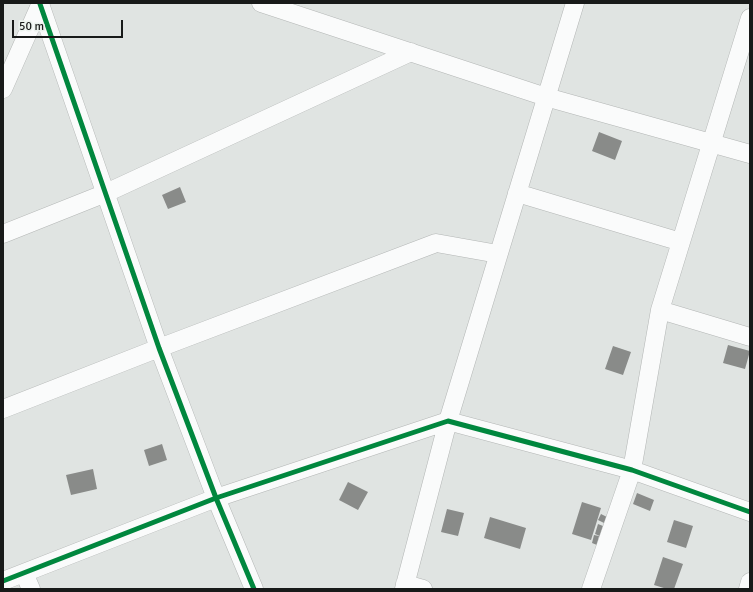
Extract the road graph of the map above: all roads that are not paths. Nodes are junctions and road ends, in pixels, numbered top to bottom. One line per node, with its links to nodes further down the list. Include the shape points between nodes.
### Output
1 (261, 3): 5 (street)
2 (575, 3): 7 (street)
3 (41, 4): 6 (street); 10 (street)
4 (750, 18): 8 (street)
5 (411, 52): 7 (street); 10 (street)
6 (3, 89)
7 (546, 97): 8 (street); 11 (street)
8 (712, 144): 9 (street); 13 (street)
9 (750, 154)
10 (106, 193): 12 (street); 17 (street)
11 (517, 193): 13 (street); 14 (street)
12 (3, 234)
13 (681, 242): 15 (street)
14 (498, 254): 17 (street, via 436,243); 19 (street)
15 (660, 310): 16 (street); 20 (street)
16 (750, 337)
17 (159, 348): 18 (street); 21 (street)
18 (3, 409)
19 (448, 421): 20 (street); 21 (street); 26 (street)
20 (632, 470): 22 (street); 29 (street)
21 (216, 498): 24 (street); 27 (street)
22 (750, 512)
23 (3, 581): 24 (street)
24 (27, 581)
25 (750, 582): 30 (street)
26 (404, 586): 28 (street)
27 (254, 589)
28 (423, 589)
29 (591, 589)
30 (748, 589)

